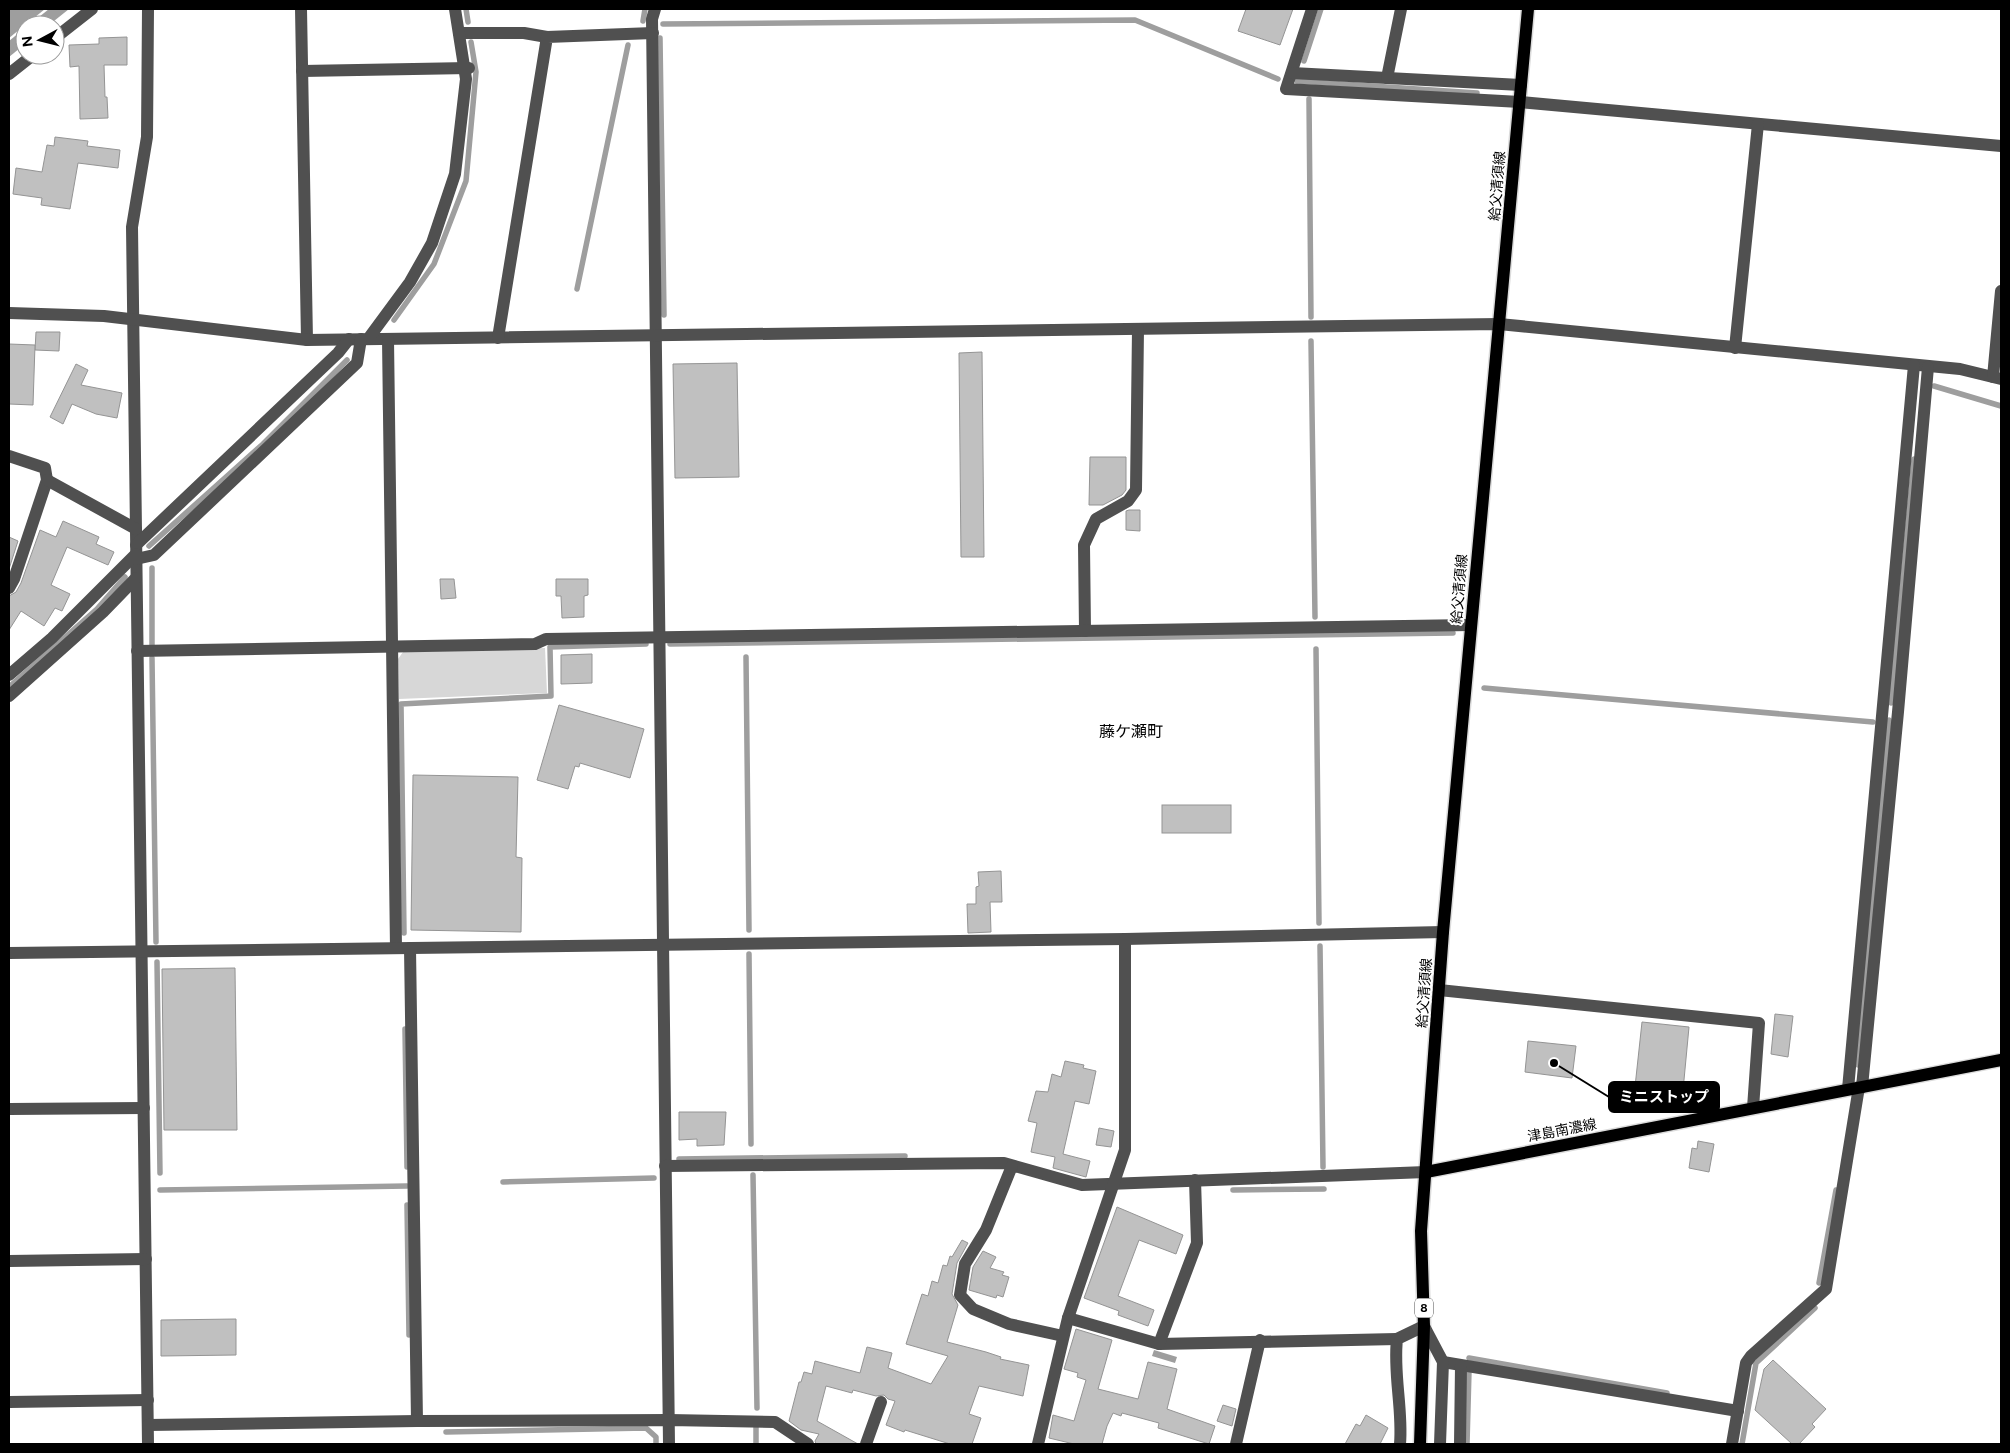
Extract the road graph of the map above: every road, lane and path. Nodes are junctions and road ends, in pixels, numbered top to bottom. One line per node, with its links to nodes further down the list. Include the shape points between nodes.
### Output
1 (92, 9): 9 (street)
2 (148, 9): 25 (street, via 147,137 132,227)
3 (301, 9): 15 (street)
4 (455, 9): 10 (street)
5 (655, 9): 11 (street)
6 (1312, 9): 16 (street)
7 (1401, 9): 18 (street)
8 (1528, 9): 19 (main road, 給父清須線)
9 (65, 30)
10 (459, 33): 12 (street, via 524,33); 14 (street)
11 (653, 33): 12 (street); 28 (street)
12 (546, 37): 29 (street)
13 (20, 65): 17 (street)
14 (467, 68): 15 (street); 30 (street, via 455,174 432,243 410,282)
15 (302, 71): 32 (street)
16 (1292, 73): 18 (street); 20 (street, via 1286,89)
17 (9, 74)
18 (1387, 78): 19 (street)
19 (1521, 85): 20 (main road, 給父清須線)
20 (1520, 102): 21 (street); 26 (main road, 給父清須線)
21 (1758, 124): 22 (street); 33 (street)
22 (2001, 146)
23 (2001, 291): 36 (street)
24 (9, 312): 25 (street)
25 (132, 320): 32 (street); 39 (street)
26 (1499, 324): 27 (street); 33 (street); 43 (main road, 給父清須線)
27 (1138, 329): 28 (street); 44 (street, via 1136,490 1128,501 1096,519 1084,545)
28 (656, 336): 29 (street); 45 (street)
29 (498, 338): 31 (street)
30 (359, 339): 31 (street); 32 (street); 40 (street, via 338,353); 40 (street, via 357,362 154,555)
31 (388, 339): 46 (street)
32 (307, 340)
33 (1735, 348): 34 (street)
34 (1914, 366): 35 (street); 50 (street)
35 (1928, 367): 36 (street, via 1960,369); 51 (street)
36 (1997, 378)
37 (9, 456): 38 (street, via 45,468)
38 (47, 480): 39 (street); 42 (street)
39 (136, 529): 40 (street)
40 (136, 552): 41 (street); 48 (street, via 52,638)
41 (136, 578): 47 (street); 49 (street)
42 (9, 588)
43 (1471, 625): 44 (street); 52 (main road, 給父清須線)
44 (1086, 631): 45 (street)
45 (658, 636): 46 (street, via 546,638 535,644); 54 (street)
46 (392, 646): 47 (street); 55 (street)
47 (137, 652): 57 (street)
48 (9, 675)
49 (9, 696)
50 (1883, 710): 51 (street); 61 (street)
51 (1898, 712): 61 (street)
52 (1444, 932): 53 (street); 59 (main road, 給父清須線)
53 (1125, 939): 54 (street); 69 (street, via 1125,1150)
54 (662, 945): 56 (street); 65 (street)
55 (396, 948): 56 (street); 57 (street)
56 (410, 948): 85 (street)
57 (142, 951): 58 (street); 62 (street)
58 (9, 953)
59 (1439, 990): 63 (street, via 1759,1023); 67 (main road, 給父清須線)
60 (2001, 1060): 61 (main road, 津島南濃線)
61 (1857, 1088): 63 (main road, 津島南濃線); 83 (street, via 1826,1289 1751,1356 1746,1363)
62 (144, 1108): 64 (street); 70 (street)
63 (1753, 1108): 67 (main road, 津島南濃線)
64 (9, 1109)
65 (665, 1166): 66 (street, via 1004,1163); 84 (street)
66 (1012, 1166): 69 (street, via 1082,1185); 74 (street, via 986,1230 966,1264 960,1295 974,1309 1009,1324)
67 (1426, 1172): 68 (street); 73 (main road, 8, via 1421,1231)
68 (1195, 1180): 69 (street); 77 (street, via 1197,1243)
69 (1114, 1184): 72 (street)
70 (146, 1259): 71 (street); 80 (street)
71 (9, 1261)
72 (1068, 1318): 74 (street); 77 (street)
73 (1424, 1326): 75 (street); 78 (street); 94 (main road, 8)
74 (1063, 1336): 91 (street)
75 (1397, 1339): 76 (street); 93 (street)
76 (1260, 1340): 77 (street); 92 (street)
77 (1159, 1344)
78 (1443, 1362): 79 (street); 95 (street)
79 (1461, 1366): 83 (street); 96 (street)
80 (148, 1400): 81 (street); 86 (street)
81 (9, 1402)
82 (881, 1402): 90 (street)
83 (1738, 1411): 97 (street)
84 (669, 1420): 85 (street); 88 (street); 89 (street, via 776,1422)
85 (417, 1421): 86 (street)
86 (148, 1425): 87 (street)
87 (148, 1444)
88 (669, 1444)
89 (808, 1444)
90 (866, 1444)
91 (1038, 1444)
92 (1236, 1444)
93 (1400, 1444)
94 (1420, 1444)
95 (1440, 1444)
96 (1460, 1444)
97 (1732, 1444)

